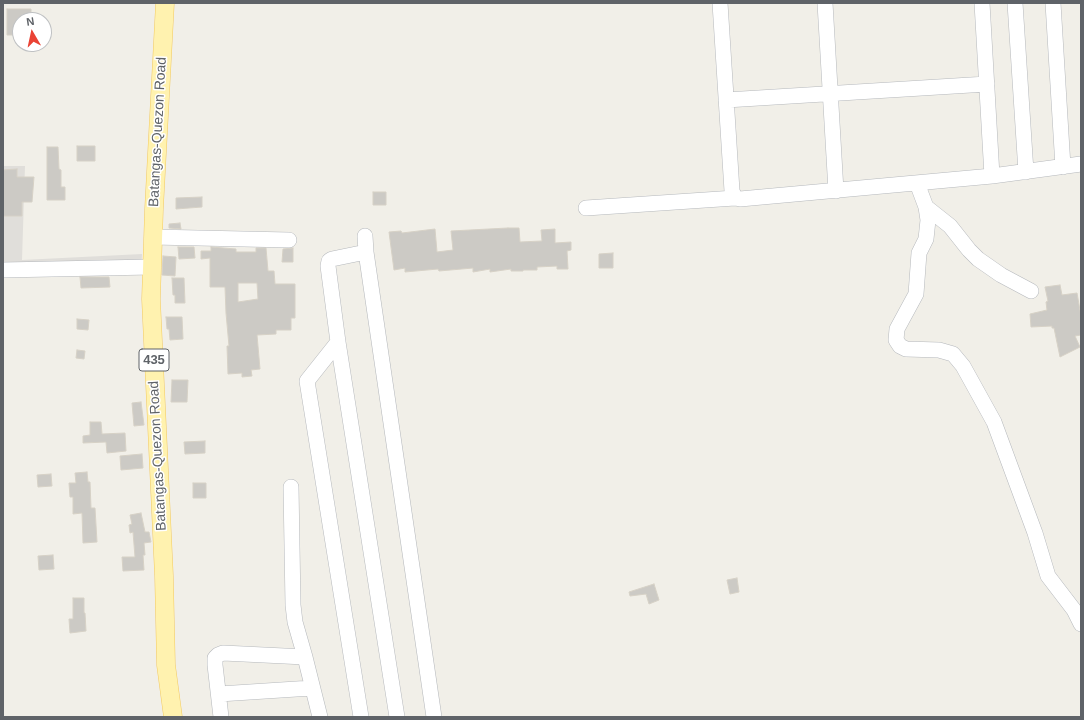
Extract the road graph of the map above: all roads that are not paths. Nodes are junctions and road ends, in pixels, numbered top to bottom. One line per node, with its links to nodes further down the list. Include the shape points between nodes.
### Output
1 (165, 3): 20 (main road, Batangas-Quezon Road / 435)
2 (720, 3): 9 (street)
3 (825, 3): 8 (street)
4 (982, 3): 7 (street)
5 (1015, 3): 12 (street)
6 (1053, 3): 11 (street)
7 (987, 84): 8 (street); 13 (street)
8 (830, 94): 9 (street); 15 (street)
9 (726, 100): 16 (street, via 732,191)
10 (1081, 164): 11 (street)
11 (1063, 167): 12 (street)
12 (1026, 172): 13 (street)
13 (992, 176): 14 (street)
14 (917, 183): 15 (street); 17 (street)
15 (836, 191): 16 (street)
16 (735, 198): 18 (street)
17 (926, 207): 25 (street, via 950,226 978,258 1001,275); 28 (street, via 926,239 919,253 916,294 897,329 896,340 906,349 939,350 953,354 963,366 994,422 1048,576 1074,610)
18 (586, 208)
19 (366, 236): 22 (street)
20 (153, 237): 21 (street); 23 (main road, Batangas-Quezon Road / 435)
21 (290, 240)
22 (366, 252): 26 (street, via 332,258 328,266); 37 (street)
23 (151, 267): 24 (street); 32 (main road, Batangas-Quezon Road / 435, via 166,665)
24 (3, 270)
25 (1031, 291)
26 (338, 342): 35 (street, via 307,381); 36 (street)
27 (291, 487): 29 (street, via 293,605)
28 (1081, 624)
29 (305, 657): 30 (street); 31 (street, via 223,653 218,655 215,658 215,665)
30 (312, 688): 31 (street); 34 (street)
31 (219, 694): 33 (street)
32 (173, 717)
33 (221, 717)
34 (320, 717)
35 (361, 717)
36 (396, 717)
37 (434, 717)

